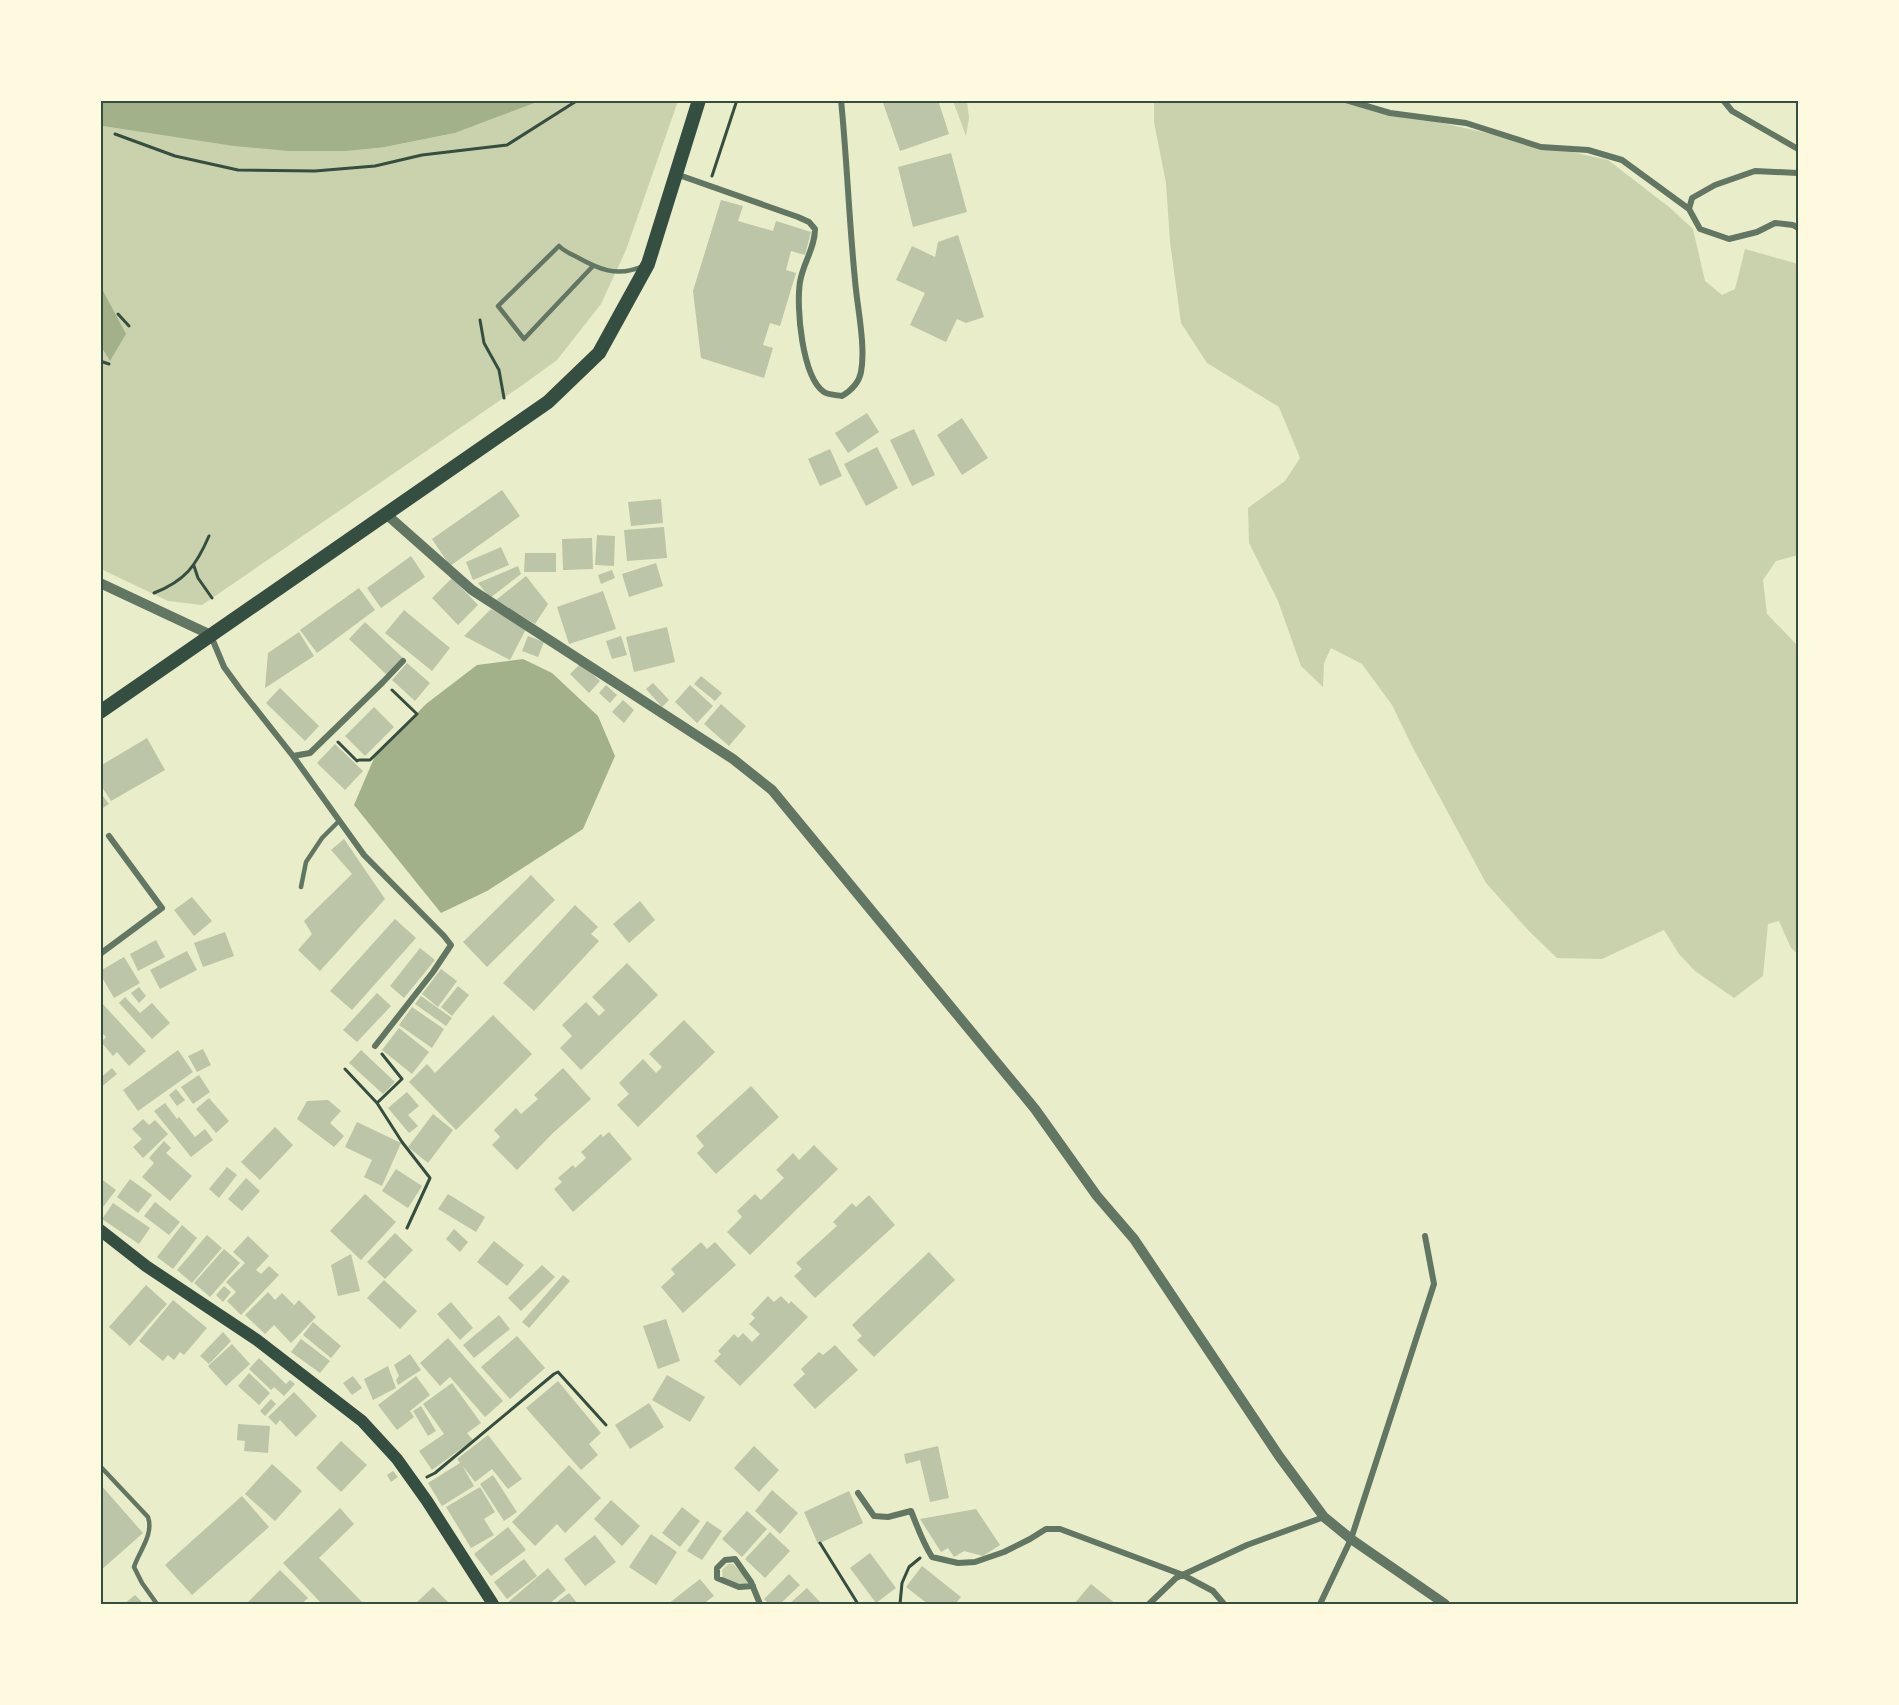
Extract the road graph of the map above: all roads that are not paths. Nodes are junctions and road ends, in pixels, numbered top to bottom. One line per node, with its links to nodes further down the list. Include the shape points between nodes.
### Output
1 (699, 100): 7 (main road)
2 (841, 100): 7 (street, via 861,342 861,372 853,389 842,396 825,392 816,384 805,357 798,297 815,229 798,217)
3 (1346, 100): 8 (street, via 1390,113 1466,123 1541,147 1588,150 1622,160)
4 (1723, 100): 5 (street, via 1732,111)
5 (1798, 149)
6 (1798, 173): 8 (street, via 1755,171 1692,198)
7 (675, 174): 10 (main road)
8 (1689, 209): 9 (street, via 1700,229 1729,239 1775,223)
9 (1798, 228)
10 (648, 264): 11 (lane, via 630,272); 12 (main road, via 599,353 557,394)
11 (593, 266): 11 (lane, via 559,246 498,306 524,339)
12 (386, 514): 14 (main road); 27 (street, via 472,590 733,759 772,790 1035,1109 1097,1196 1134,1239)
13 (100, 583): 14 (street)
14 (211, 635): 16 (main road); 17 (street, via 224,667)
15 (403, 661): 17 (street, via 310,753)
16 (100, 712)
17 (293, 756): 18 (street)
18 (339, 820): 20 (lane, via 306,862); 22 (street, via 364,855 451,945)
19 (109, 837): 21 (street, via 162,908)
20 (301, 887)
21 (101, 953)
22 (375, 1046)
23 (100, 1230): 32 (main road, via 146,1266 257,1340 362,1422 415,1483)
24 (1425, 1236): 28 (street, via 1434,1284)
25 (100, 1466): 31 (lane, via 148,1517 148,1538 134,1567)
26 (858, 1493): 29 (street, via 874,1516 911,1511 932,1557 975,1562 1004,1552 1046,1529 1060,1529)
27 (1324, 1517): 28 (street); 29 (street, via 1247,1545)
28 (1351, 1539): 36 (street); 37 (street)
29 (1183, 1575): 34 (street); 35 (street, via 1213,1591)
30 (753, 1586): 30 (street, via 735,1559 725,1560 717,1568 717,1578 740,1587); 33 (street)
31 (158, 1605)
32 (493, 1605)
33 (760, 1605)
34 (1149, 1605)
35 (1224, 1605)
36 (1320, 1605)
37 (1445, 1605)

